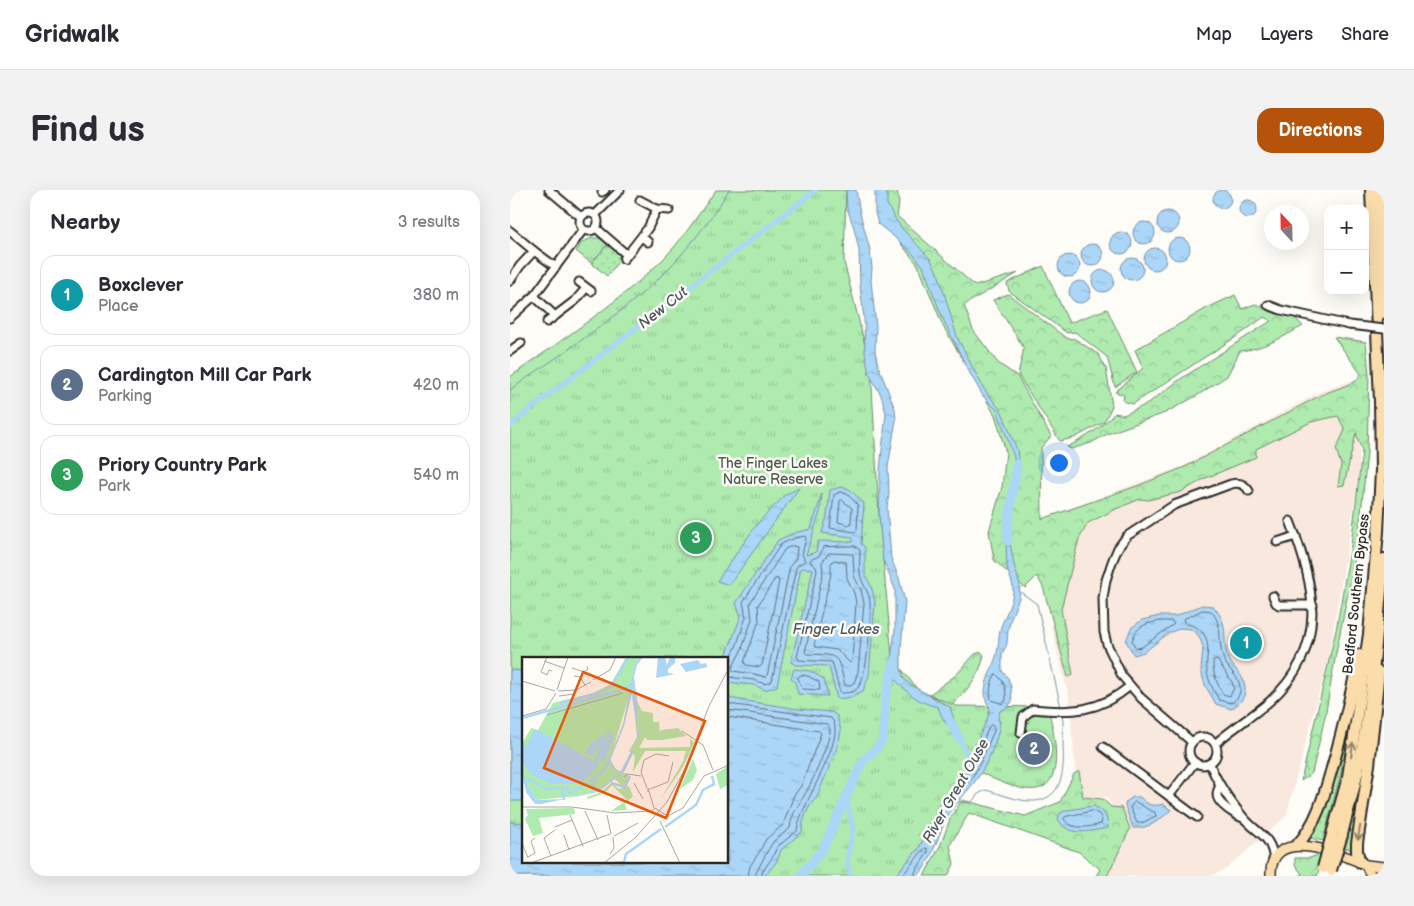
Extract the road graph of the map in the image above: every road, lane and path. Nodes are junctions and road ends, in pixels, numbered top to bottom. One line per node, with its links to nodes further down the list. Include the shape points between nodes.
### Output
1 (620, 190): 8 (street)
2 (1371, 190): 33 (highway, Bedford Southern Bypass, via 1380,440)
3 (1380, 190): 21 (highway)
4 (551, 191): 9 (street)
5 (640, 200): 6 (street)
6 (658, 209): 7 (street); 13 (street)
7 (669, 210)
8 (594, 215): 9 (street); 10 (street)
9 (581, 217): 11 (street)
10 (596, 228): 11 (street); 13 (street, via 626,257)
11 (583, 230): 16 (street)
12 (510, 231): 15 (street)
13 (642, 237): 14 (street)
14 (648, 242)
15 (534, 251): 16 (street); 17 (street)
16 (556, 267): 19 (street)
17 (510, 281)
18 (579, 282): 22 (street, via 588,290)
19 (534, 296): 22 (street); 23 (street)
20 (1268, 305): 25 (street, bridge, via 1349,325)
21 (1384, 313)
22 (555, 316): 24 (street)
23 (510, 318)
24 (547, 322)
25 (1384, 329)
26 (521, 343): 27 (street)
27 (510, 351)
28 (1250, 491): 37 (street, via 1244,484 1231,484 1174,505 1126,536 1118,548 1106,580 1104,632 1114,661)
29 (1290, 521): 30 (street)
30 (1296, 536): 31 (street); 35 (street, via 1306,566)
31 (1277, 542)
32 (1384, 559): 36 (highway, Bedford Southern Bypass)
33 (1375, 579): 46 (highway, Bedford Southern Bypass, one-way to 33, via 1348,778); 48 (highway, via 1368,596 1347,714 1324,795 1305,836)
34 (1273, 596): 35 (street, via 1279,605)
35 (1313, 605): 40 (street, via 1310,635 1293,675 1270,701)
36 (1376, 644): 46 (highway, Bedford Southern Bypass, via 1356,778); 50 (highway, one-way to 50, via 1379,668 1376,710 1357,852)
37 (1130, 686): 38 (street, via 1112,699 1082,710 1028,711 1022,717); 39 (street)
38 (1022, 733)
39 (1192, 742): 40 (street, via 1202,736); 42 (street, via 1189,752)
40 (1216, 742): 43 (street, via 1218,753)
41 (1103, 747): 44 (street)
42 (1194, 762): 43 (street); 44 (street)
43 (1210, 764): 47 (street, via 1220,786 1218,798 1234,815 1245,820)
44 (1169, 796): 45 (street)
45 (1197, 818)
46 (1337, 833): 52 (highway, Bedford Southern Bypass, bridge)
47 (1269, 841): 48 (street); 49 (street)
48 (1292, 846): 49 (main road); 50 (main road, via 1310,846)
49 (1274, 861): 53 (main road)
50 (1363, 864): 51 (main road); 54 (main road)
51 (1384, 868)
52 (1326, 872)
53 (1268, 875)
54 (1371, 876)

